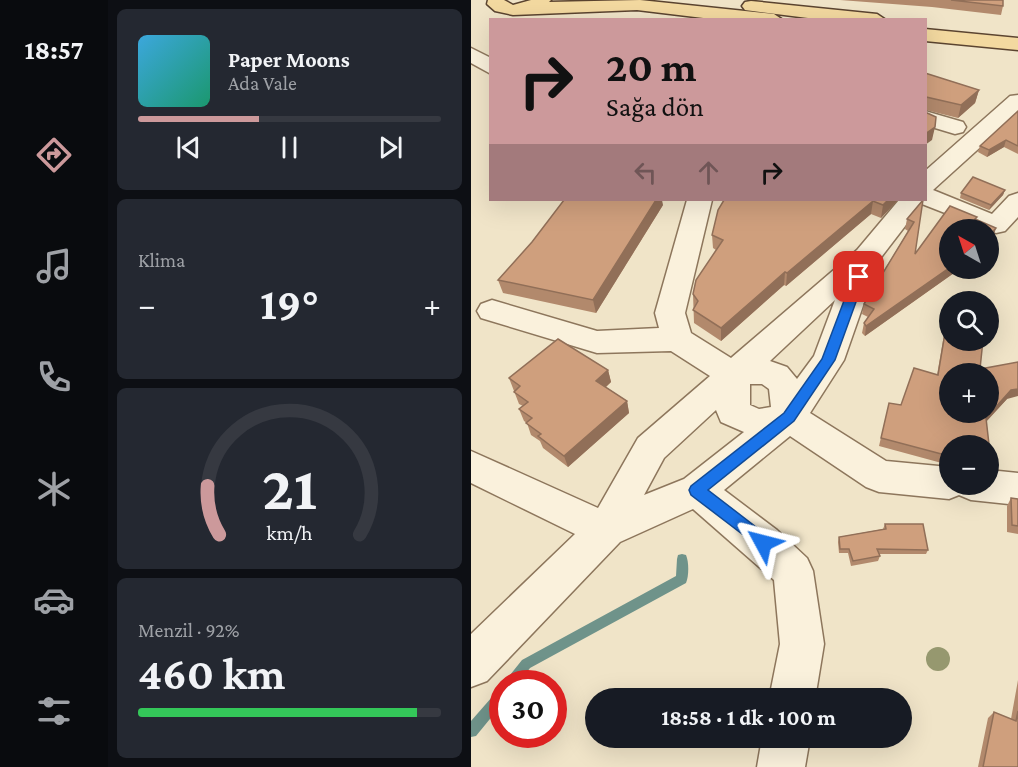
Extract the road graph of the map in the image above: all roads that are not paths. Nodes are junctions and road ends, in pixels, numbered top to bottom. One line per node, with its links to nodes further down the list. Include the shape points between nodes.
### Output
1 (692, 0): 4 (main road)
2 (499, 2): 3 (main road); 5 (main road)
3 (535, 4): 4 (main road)
4 (784, 10): 6 (main road)
5 (478, 13)
6 (858, 18)
7 (927, 25): 8 (main road)
8 (1018, 32)
9 (927, 35): 10 (main road)
10 (1018, 44)
11 (472, 55): 12 (street)
12 (489, 67)
13 (1015, 105): 16 (street)
14 (927, 119): 15 (street)
15 (955, 127)
16 (927, 183): 20 (street)
17 (700, 201): 23 (street, via 670,313)
18 (911, 201): 21 (street)
19 (1018, 201): 20 (street)
20 (1007, 229)
21 (867, 256): 24 (street); 25 (street, via 828,360)
22 (492, 311): 23 (street, via 597,342)
23 (677, 339): 24 (street)
24 (732, 375): 25 (street, via 733,412 757,423); 31 (street, via 651,448)
25 (789, 417): 27 (street, via 879,476); 30 (street)
26 (471, 466): 31 (street)
27 (939, 482)
28 (999, 487): 29 (street)
29 (1018, 489)
30 (697, 490): 31 (street); 33 (street, via 793,571 802,644)
31 (606, 530): 32 (street)
32 (471, 665)
33 (794, 688)
34 (784, 748): 35 (street)
35 (781, 767)

